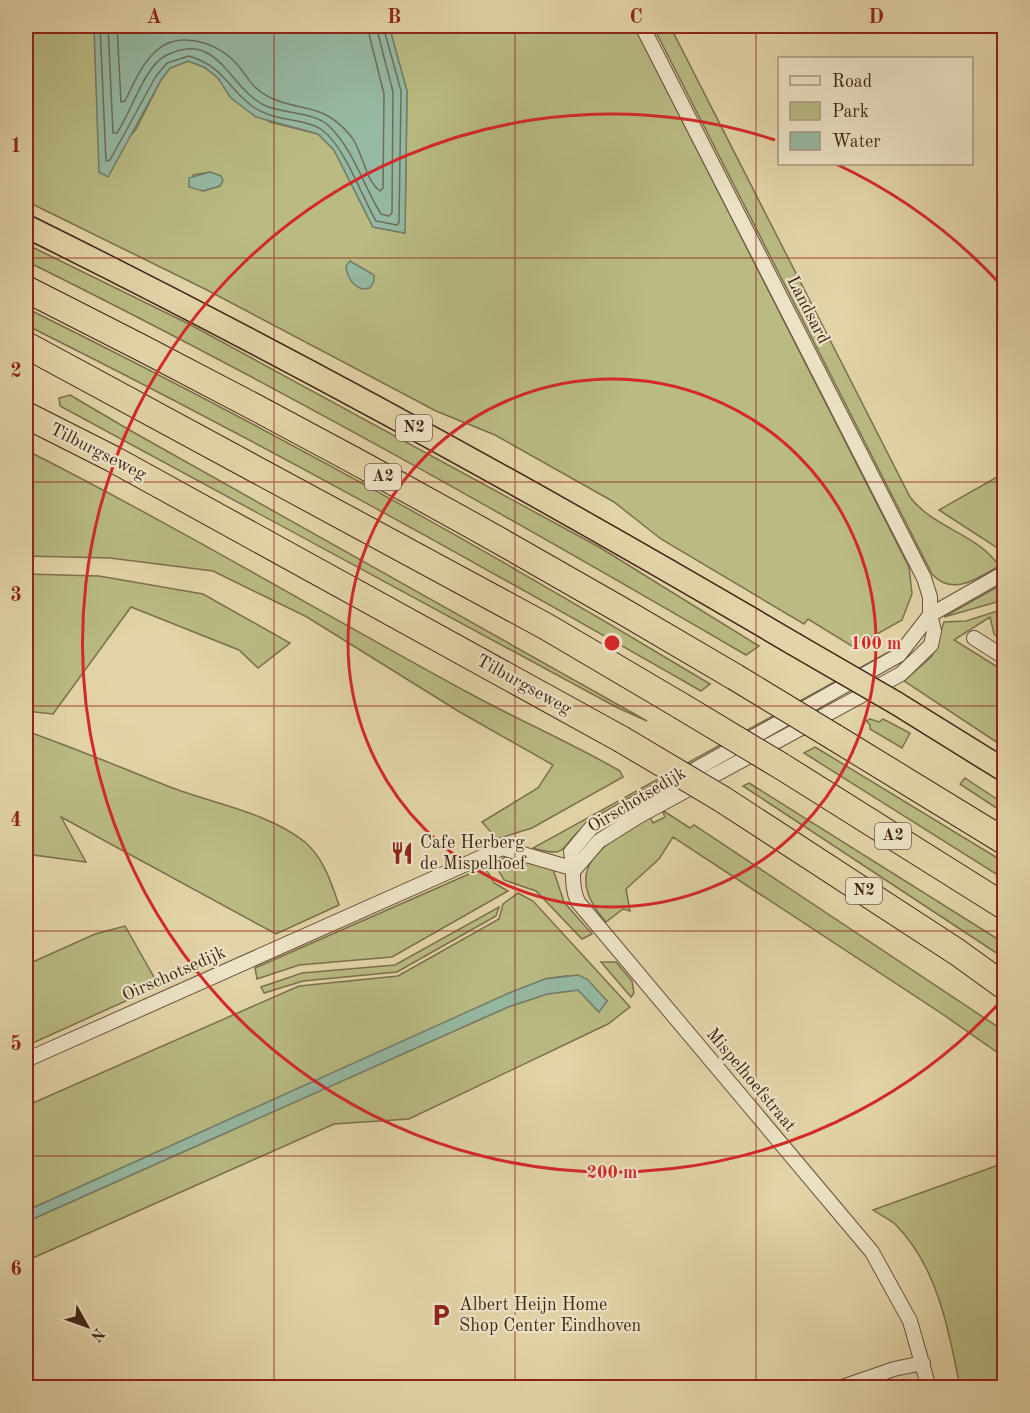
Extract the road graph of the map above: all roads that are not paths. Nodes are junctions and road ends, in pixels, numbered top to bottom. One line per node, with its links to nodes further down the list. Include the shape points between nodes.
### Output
1 (642, 26): 7 (street, Landsard, via 924,578)
2 (26, 226): 10 (highway, N2, bridge, via 197,310 608,534)
3 (26, 289): 11 (highway, A2, bridge, via 167,360 555,571)
4 (26, 345): 13 (highway, A2, bridge, via 547,627 781,766)
5 (26, 415): 14 (highway, Tilburgseweg / N2, bridge, via 114,459 621,739 722,799)
6 (1005, 573): 7 (street)
7 (930, 615): 12 (street, Oirschotsedijk, via 934,631 931,645 901,674 639,816 599,841)
8 (974, 638): 9 (street)
9 (1005, 657)
10 (1005, 770)
11 (1005, 842)
12 (574, 869): 15 (street, Oirschotsedijk, via 502,848); 16 (street, Mispelhoefstraat, via 572,890 578,902 872,1252 910,1321)
13 (1005, 906)
14 (1005, 986)
15 (26, 1060)
16 (923, 1363): 17 (street); 18 (street, Mispelhoefstraat)
17 (839, 1388)
18 (929, 1388)

